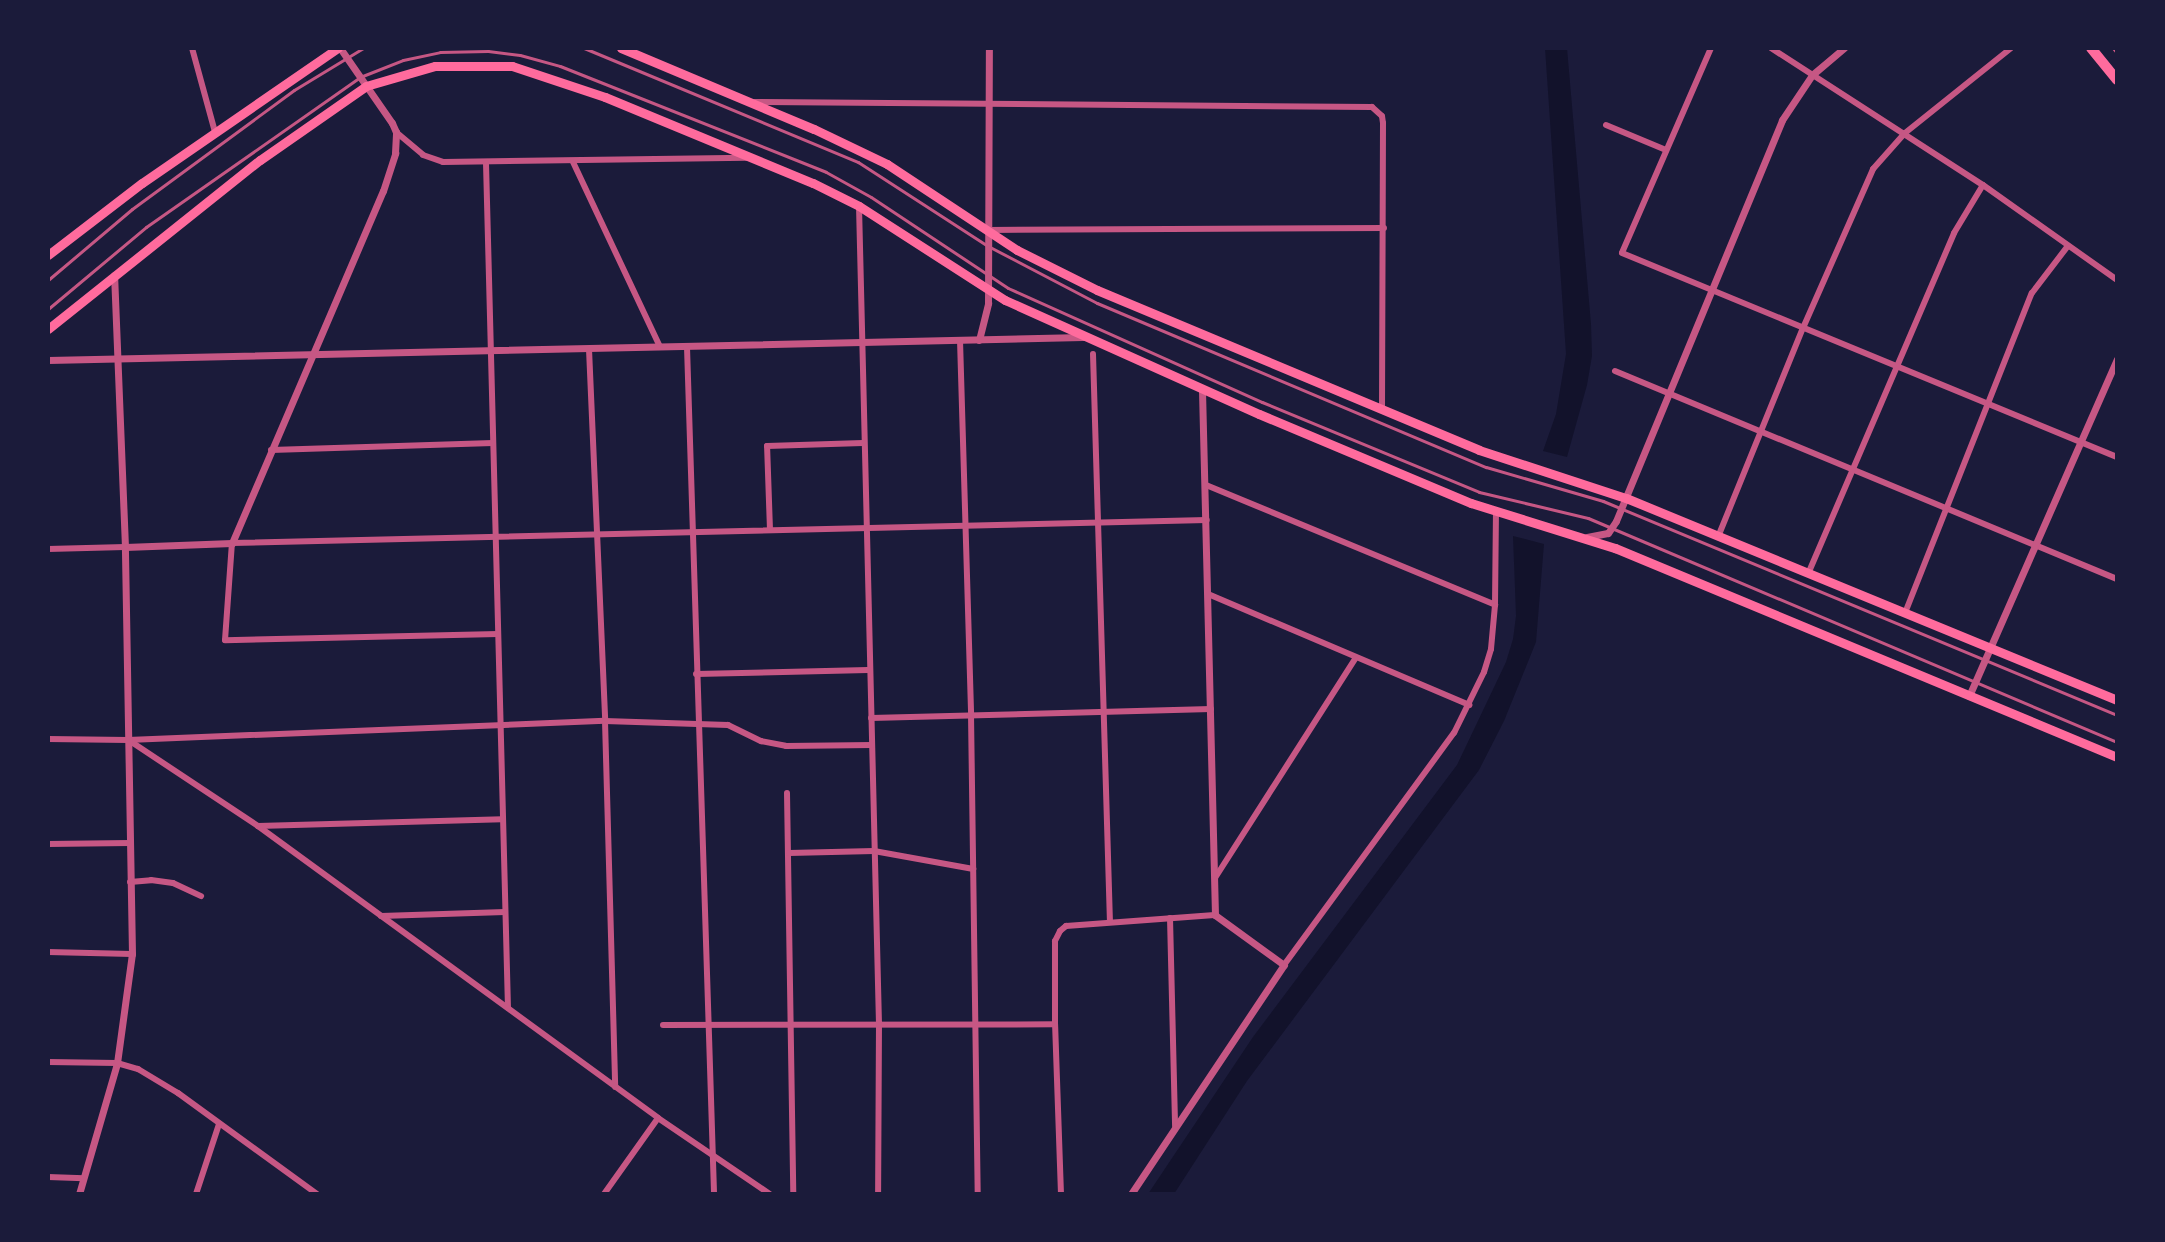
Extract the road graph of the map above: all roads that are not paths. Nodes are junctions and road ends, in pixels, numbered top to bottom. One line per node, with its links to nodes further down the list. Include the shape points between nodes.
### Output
1 (192, 48): 22 (street)
2 (339, 48): 14 (street); 22 (main road)
3 (363, 48): 14 (lane)
4 (584, 48): 33 (lane, via 858,162)
5 (621, 48): 19 (main road)
6 (989, 48): 20 (street)
7 (1711, 48): 25 (street)
8 (1771, 48): 15 (street)
9 (1844, 48): 15 (street)
10 (2011, 48): 24 (street)
11 (2091, 48): 17 (highway)
12 (2113, 48): 13 (lane)
13 (2117, 53)
14 (346, 56): 16 (street); 38 (lane, via 132,209)
15 (1812, 75): 24 (street); 40 (street, via 1782,120)
16 (360, 77): 18 (street); 37 (lane, via 440,52 488,51 552,64 826,172); 42 (lane, via 146,227)
17 (2117, 80)
18 (366, 86): 23 (street); 26 (main road, via 435,66 512,66 605,97); 36 (main road, via 270,152)
19 (751, 102): 20 (street); 32 (main road, via 887,164)
20 (988, 106): 31 (street, via 1379,111); 32 (street)
21 (1606, 125): 25 (street)
22 (215, 132): 35 (main road)
23 (396, 132): 28 (street, via 434,160); 54 (street, via 383,191)
24 (1905, 133): 29 (street); 43 (street, via 1862,189)
25 (1666, 150): 40 (street, via 1622,253)
26 (751, 158): 27 (street); 30 (main road)
27 (573, 162): 28 (street); 49 (street)
28 (486, 163): 52 (street)
29 (1983, 185): 34 (street); 58 (street, via 1954,233)
30 (859, 206): 41 (main road); 48 (street)
31 (1384, 228): 32 (street); 63 (street)
32 (988, 230): 33 (street); 63 (main road, via 1097,290)
33 (988, 246): 37 (street); 74 (lane, via 1097,303 1273,379 1486,467)
34 (2067, 247): 39 (street); 62 (street, via 2032,293)
35 (48, 255)
36 (114, 273): 44 (main road); 57 (street)
37 (988, 277): 41 (street); 80 (lane, via 1089,327 1441,477)
38 (48, 280)
39 (2117, 280)
40 (1711, 290): 43 (street); 61 (street)
41 (988, 291): 45 (main road); 47 (street)
42 (48, 309)
43 (1803, 328): 58 (street); 64 (street)
44 (48, 329)
45 (1083, 337): 47 (street); 60 (main road)
46 (960, 340): 47 (street); 48 (street); 78 (street)
47 (979, 340)
48 (861, 342): 50 (street); 67 (street)
49 (660, 347): 50 (street); 51 (street)
50 (687, 347): 82 (street)
51 (589, 349): 52 (street); 83 (street)
52 (491, 351): 54 (street); 66 (street)
53 (1093, 354): 77 (street)
54 (310, 355): 57 (street); 68 (street)
55 (2117, 359): 65 (street)
56 (48, 360): 57 (street)
57 (116, 360): 89 (street)
58 (1895, 366): 62 (street); 70 (street)
59 (1615, 371): 61 (street)
60 (1202, 389): 71 (street); 75 (main road)
61 (1669, 393): 64 (street); 72 (street)
62 (1987, 404): 65 (street); 73 (street)
63 (1382, 411): 72 (main road)
64 (1760, 431): 70 (street); 86 (street)
65 (2080, 442): 69 (street); 88 (street)
66 (493, 443): 68 (street); 84 (street)
67 (863, 443): 79 (street); 81 (street, via 767,446)
68 (271, 450): 87 (street)
69 (2117, 457)
70 (1851, 469): 73 (street); 91 (street)
71 (1206, 485): 76 (street); 94 (street)
72 (1626, 498): 74 (street); 86 (main road)
73 (1945, 508): 88 (street); 95 (street)
74 (1622, 509): 80 (street); 99 (lane)
75 (1496, 512): 85 (main road); 94 (street)
76 (1207, 520): 77 (street); 93 (street)
77 (1095, 523): 78 (street); 107 (street)
78 (964, 526): 79 (street); 108 (street)
79 (864, 528): 81 (street); 100 (street)
80 (1613, 529): 85 (street); 102 (lane)
81 (770, 530): 82 (street)
82 (692, 532): 83 (street); 101 (street)
83 (598, 535): 84 (street); 111 (street)
84 (495, 537): 87 (street); 96 (street)
85 (1584, 537): 103 (main road)
86 (1718, 537): 91 (main road)
87 (232, 543): 89 (street); 96 (street, via 225,640)
88 (2034, 544): 92 (street); 97 (street)
89 (125, 547): 90 (street); 115 (street)
90 (48, 549)
91 (1808, 574): 95 (main road)
92 (2117, 579)
93 (1208, 594): 98 (street); 106 (street)
94 (1495, 605): 105 (street, via 1491,649)
95 (1905, 613): 97 (main road)
96 (498, 634): 112 (street)
97 (1989, 649): 99 (street); 104 (main road)
98 (1355, 659): 105 (street); 127 (street)
99 (1985, 659): 102 (street); 109 (lane)
100 (868, 670): 101 (street); 110 (street)
101 (696, 674): 113 (street)
102 (1974, 683): 103 (street); 116 (lane)
103 (1969, 696): 118 (main road)
104 (2117, 700)
105 (1469, 705): 137 (street, via 1398,813)
106 (1211, 709): 107 (street); 127 (street)
107 (1103, 710): 108 (street); 134 (street)
108 (971, 714): 110 (street); 126 (street)
109 (2117, 715)
110 (871, 718): 117 (street)
111 (605, 721): 112 (street); 113 (street); 147 (street)
112 (500, 722): 115 (street); 120 (street)
113 (697, 722): 117 (street, via 728,725 786,746); 139 (street)
114 (48, 739): 115 (street)
115 (128, 740): 121 (street); 122 (street)
116 (2117, 742)
117 (872, 745): 124 (street)
118 (2117, 757)
119 (787, 793): 125 (street)
120 (502, 819): 121 (street); 130 (street)
121 (258, 826): 132 (street)
122 (130, 843): 123 (street); 128 (street)
123 (48, 844)
124 (874, 851): 125 (street); 126 (street); 141 (street)
125 (789, 853): 140 (street)
126 (973, 869): 144 (street)
127 (1215, 878): 131 (street)
128 (130, 882): 129 (street, via 173,883); 136 (street)
129 (201, 896)
130 (505, 912): 132 (street); 138 (street)
131 (1215, 915): 133 (street); 137 (street)
132 (381, 916): 138 (street)
133 (1170, 918): 134 (street); 150 (street)
134 (1110, 922): 142 (street, via 1060,931 1055,941)
135 (48, 952): 136 (street)
136 (132, 954): 146 (street)
137 (1284, 965): 150 (street)
138 (508, 1008): 147 (street)
139 (710, 1023): 140 (street); 143 (street); 151 (street)
140 (792, 1023): 141 (street); 160 (street)
141 (879, 1023): 144 (street); 161 (street)
142 (1055, 1024): 144 (street); 163 (street)
143 (663, 1025)
144 (975, 1025): 162 (street)
145 (48, 1062): 146 (street)
146 (117, 1063): 149 (street, via 152,1077); 153 (street)
147 (615, 1087): 148 (street)
148 (658, 1118): 151 (street); 157 (street)
149 (219, 1124): 155 (street); 156 (street)
150 (1175, 1126): 164 (street)
151 (714, 1153): 158 (street); 159 (street)
152 (48, 1177): 153 (street)
153 (84, 1178): 154 (street)
154 (79, 1194)
155 (196, 1194)
156 (317, 1194)
157 (604, 1194)
158 (714, 1194)
159 (770, 1194)
160 (793, 1194)
161 (878, 1194)
162 (978, 1194)
163 (1061, 1194)
164 (1131, 1194)

